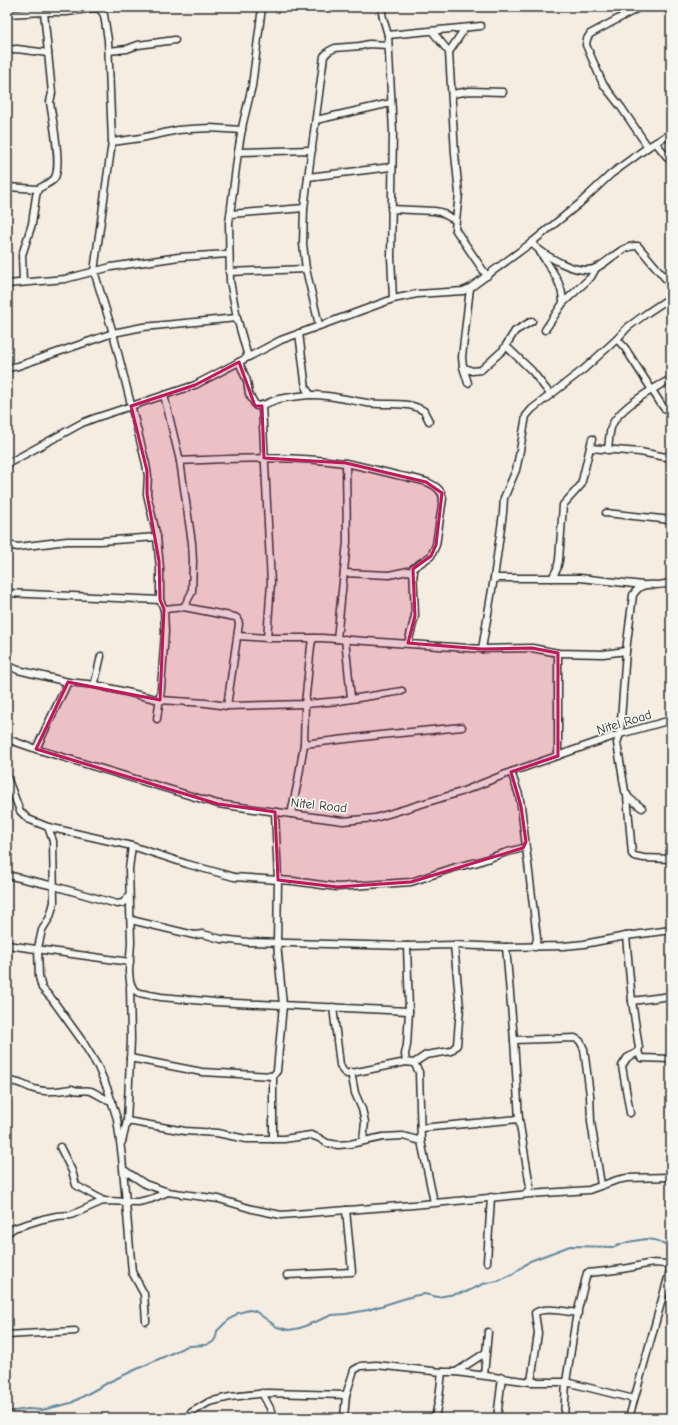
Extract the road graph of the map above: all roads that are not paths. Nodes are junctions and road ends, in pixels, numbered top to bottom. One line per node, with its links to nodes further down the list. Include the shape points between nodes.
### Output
1 (262, 7): 21 (street, via 252,86)
2 (381, 7): 10 (street)
3 (640, 7): 25 (street, via 590,34 586,45 603,84)
4 (102, 8): 5 (street); 14 (street)
5 (44, 12): 6 (street); 16 (street)
6 (7, 14)
7 (481, 26): 8 (street)
8 (465, 28): 9 (street); 15 (street)
9 (432, 31): 10 (street); 15 (street)
10 (388, 35): 12 (street)
11 (174, 40): 14 (street)
12 (388, 44): 19 (street); 20 (street, via 336,48 324,56)
13 (7, 50): 16 (street)
14 (109, 52): 23 (street)
15 (449, 52): 18 (street)
16 (48, 53): 32 (street, via 52,92 50,102 58,163 53,180)
17 (503, 92): 18 (street, via 470,91)
18 (452, 94): 36 (street, via 459,194)
19 (391, 103): 20 (street); 29 (street)
20 (316, 120): 26 (street)
21 (242, 130): 23 (street, via 191,129); 27 (street)
22 (671, 133): 24 (street)
23 (112, 142): 42 (street)
24 (656, 143): 25 (street); 28 (street)
25 (648, 147): 37 (street, via 611,174 579,204)
26 (312, 150): 27 (street); 30 (street)
27 (238, 152): 35 (street)
28 (671, 162)
29 (392, 167): 30 (street); 34 (street)
30 (308, 177): 33 (street)
31 (7, 187): 32 (street)
32 (38, 188): 45 (street, via 22,255)
33 (304, 208): 35 (street); 41 (street, via 303,244)
34 (391, 209): 36 (street, via 440,212); 50 (street)
35 (231, 214): 39 (street)
36 (455, 220): 44 (street, via 456,232)
37 (531, 242): 38 (street); 44 (street)
38 (540, 251): 40 (street, via 564,264 584,270); 51 (street, via 559,283)
39 (229, 254): 42 (street, via 180,257); 43 (street)
40 (596, 268): 47 (street, via 631,246 638,246); 51 (street, via 590,278)
41 (306, 269): 43 (street); 54 (street)
42 (94, 271): 45 (street, via 65,279); 56 (street)
43 (229, 272): 52 (street)
44 (487, 276): 48 (street)
45 (23, 282): 46 (street)
46 (7, 284)
47 (671, 285)
48 (470, 288): 50 (street, via 464,291 417,294); 62 (street, via 463,344)
49 (671, 297): 58 (street, via 647,312)
50 (393, 299): 54 (street)
51 (563, 303): 55 (street)
52 (237, 318): 56 (street, via 143,327); 60 (street)
53 (532, 321): 59 (street, via 515,331)
54 (319, 325): 57 (street)
55 (546, 330)
56 (113, 333): 63 (street); 70 (street)
57 (299, 333): 60 (street); 69 (street, via 306,389)
58 (617, 339): 66 (street); 67 (street, via 584,369)
59 (506, 346): 62 (street, via 481,370 472,371); 67 (street, via 532,371)
60 (248, 357): 61 (street)
61 (239, 362): 68 (street, via 195,385); 71 (street, via 254,404)
62 (463, 367): 65 (street)
63 (7, 368)
64 (671, 379): 66 (street)
65 (468, 383)
66 (652, 389): 72 (street, via 664,408); 76 (street, via 616,419 612,425)
67 (550, 394): 88 (street, via 526,416 518,463 504,498)
68 (164, 395): 70 (street); 79 (street)
69 (311, 395): 71 (street, via 280,399); 73 (street, via 412,406 424,411)
70 (131, 406): 81 (street, via 82,423); 84 (street, via 147,471 147,494)
71 (262, 406): 77 (street)
72 (671, 410)
73 (429, 421)
74 (592, 439): 75 (street)
75 (590, 448): 76 (street); 89 (street, via 581,485 563,505 559,560)
76 (608, 450): 78 (street, via 640,452)
77 (264, 458): 79 (street); 80 (street); 97 (street, via 271,583)
78 (671, 458)
79 (180, 461): 94 (street, via 193,561 192,592)
80 (346, 463): 86 (street, via 347,542); 87 (street, via 426,482 438,488 442,494 436,545 431,556 413,568)
81 (7, 464)
82 (606, 513): 83 (street)
83 (671, 520)
84 (157, 537): 85 (street, via 67,541 18,547); 93 (street)
85 (7, 545)
86 (344, 573): 87 (street); 99 (street)
87 (414, 573): 101 (street, via 415,616)
88 (494, 578): 89 (street); 102 (street)
89 (552, 578): 91 (street, via 580,578)
90 (671, 582): 91 (street, via 664,585)
91 (643, 585): 103 (street, via 633,595)
92 (7, 593): 93 (street)
93 (160, 600): 95 (street)
94 (184, 607): 95 (street); 96 (street, via 235,617 240,624)
95 (164, 609): 111 (street, via 165,632)
96 (238, 636): 97 (street); 113 (street)
97 (267, 638): 98 (street)
98 (316, 638): 99 (street); 112 (street, via 310,646)
99 (337, 639): 100 (street)
100 (345, 639): 101 (street); 110 (street)
101 (408, 643): 102 (street)
102 (482, 649): 104 (street, via 532,648)
103 (626, 651): 104 (street, via 603,654); 117 (street)
104 (558, 653): 121 (street)
105 (101, 656): 108 (street)
106 (7, 665): 107 (street)
107 (68, 682): 108 (street); 120 (street)
108 (96, 685): 111 (street)
109 (402, 691): 110 (street)
110 (351, 698): 112 (street)
111 (160, 700): 113 (street); 114 (street)
112 (305, 704): 113 (street); 119 (street)
113 (227, 706)
114 (157, 719)
115 (671, 720): 117 (street, Nitel Road)
116 (462, 727): 119 (street)
117 (620, 734): 121 (street, Nitel Road); 125 (street, via 617,743)
118 (7, 739): 120 (street, Nitel Road)
119 (304, 744): 128 (street)
120 (36, 749): 127 (street, Nitel Road, via 218,804)
121 (558, 756): 122 (street, Nitel Road)
122 (511, 772): 128 (street, Nitel Road, via 461,792 375,818 343,820); 131 (street, via 519,795)
123 (7, 777): 124 (street)
124 (8, 785): 129 (street, via 20,811 28,819)
125 (627, 796): 126 (street); 132 (street, via 632,854 644,858)
126 (642, 808)
127 (275, 812): 128 (street, Nitel Road); 134 (street)
128 (291, 814)
129 (48, 827): 130 (street); 135 (street, via 53,841)
130 (132, 846): 134 (street, via 234,877); 136 (street)
131 (525, 847): 134 (street, via 411,882 337,887); 140 (street)
132 (671, 859)
133 (7, 875): 135 (street)
134 (278, 880): 141 (street)
135 (54, 886): 136 (street, via 117,904 124,903); 148 (street, via 52,910 42,930)
136 (129, 896): 137 (street)
137 (131, 920): 141 (street, via 194,935); 149 (street)
138 (671, 930): 139 (street)
139 (626, 936): 147 (street, via 584,944); 152 (street)
140 (537, 938): 146 (street); 147 (street)
141 (277, 943): 144 (street); 153 (street)
142 (7, 945): 148 (street)
143 (454, 945): 144 (street); 145 (street); 161 (street, via 460,1008 457,1045 451,1051 426,1055)
144 (407, 946): 155 (street)
145 (506, 947): 146 (street); 156 (street)
146 (535, 947): 147 (street)
147 (544, 947)
148 (38, 948): 149 (street); 165 (street, via 42,988 83,1042 98,1067)
149 (130, 962): 150 (street)
150 (130, 982): 153 (street, via 139,993 161,998); 158 (street)
151 (671, 996): 152 (street)
152 (632, 1001): 157 (street)
153 (283, 1005): 154 (street); 163 (street, via 277,1071)
154 (333, 1007): 155 (street); 162 (street, via 340,1065 347,1074)
155 (409, 1011): 160 (street)
156 (514, 1040): 167 (street); 177 (street, via 575,1038 580,1041 584,1048 591,1122)
157 (638, 1052): 159 (street, via 641,1058); 166 (street, via 628,1058 622,1066)
158 (130, 1058): 163 (street, via 202,1072); 168 (street)
159 (671, 1059)
160 (406, 1062): 161 (street); 162 (street)
161 (414, 1063): 169 (street, via 420,1076)
162 (351, 1072): 172 (street, via 365,1122)
163 (273, 1076): 170 (street)
164 (7, 1081): 165 (street, via 21,1082 32,1088 53,1092 70,1089 89,1091)
165 (112, 1102): 173 (street, via 117,1118)
166 (630, 1113)
167 (519, 1118): 169 (street); 179 (street, via 530,1186)
168 (127, 1121): 170 (street, via 246,1139); 173 (street)
169 (421, 1128): 171 (street)
170 (273, 1139): 172 (street, via 311,1136 338,1145)
171 (421, 1140): 172 (street, via 403,1136); 183 (street)
172 (363, 1141)
173 (120, 1146): 175 (street)
174 (60, 1147): 181 (street, via 76,1185)
175 (124, 1170): 178 (street, via 145,1184); 182 (street)
176 (671, 1177): 177 (street, via 627,1178)
177 (601, 1185): 179 (street, via 589,1190)
178 (168, 1192): 182 (street, via 151,1199); 184 (street, via 219,1199 280,1215)
179 (526, 1194): 180 (street)
180 (491, 1198): 183 (street); 188 (street)
181 (103, 1201): 182 (street); 185 (street, via 71,1215 43,1219 14,1228)
182 (126, 1202): 192 (street, via 132,1272 144,1294)
183 (434, 1202): 184 (street)
184 (346, 1210): 190 (street, via 352,1272)
185 (7, 1233)
186 (7, 1236): 187 (street)
187 (8, 1240)
188 (487, 1262)
189 (671, 1266): 191 (street, via 664,1263 647,1264 587,1273); 205 (street)
190 (287, 1275)
191 (578, 1313): 201 (street, via 551,1309 538,1310 535,1313 538,1333); 202 (street)
192 (146, 1321)
193 (75, 1331): 195 (street)
194 (488, 1332): 196 (street)
195 (7, 1335)
196 (485, 1353): 198 (street); 199 (street)
197 (442, 1372): 198 (street); 204 (street, via 376,1365 361,1366 354,1370); 209 (street)
198 (456, 1372): 199 (street)
199 (484, 1375): 200 (street)
200 (502, 1377): 201 (street); 210 (street)
201 (531, 1382): 202 (street)
202 (566, 1382): 205 (street); 211 (street)
203 (262, 1393): 204 (street); 206 (street, via 209,1402); 207 (street)
204 (346, 1395): 208 (street)
205 (634, 1399): 212 (street)
206 (186, 1418)
207 (272, 1418)
208 (344, 1418)
209 (434, 1418)
210 (497, 1418)
211 (564, 1418)
212 (629, 1418)

